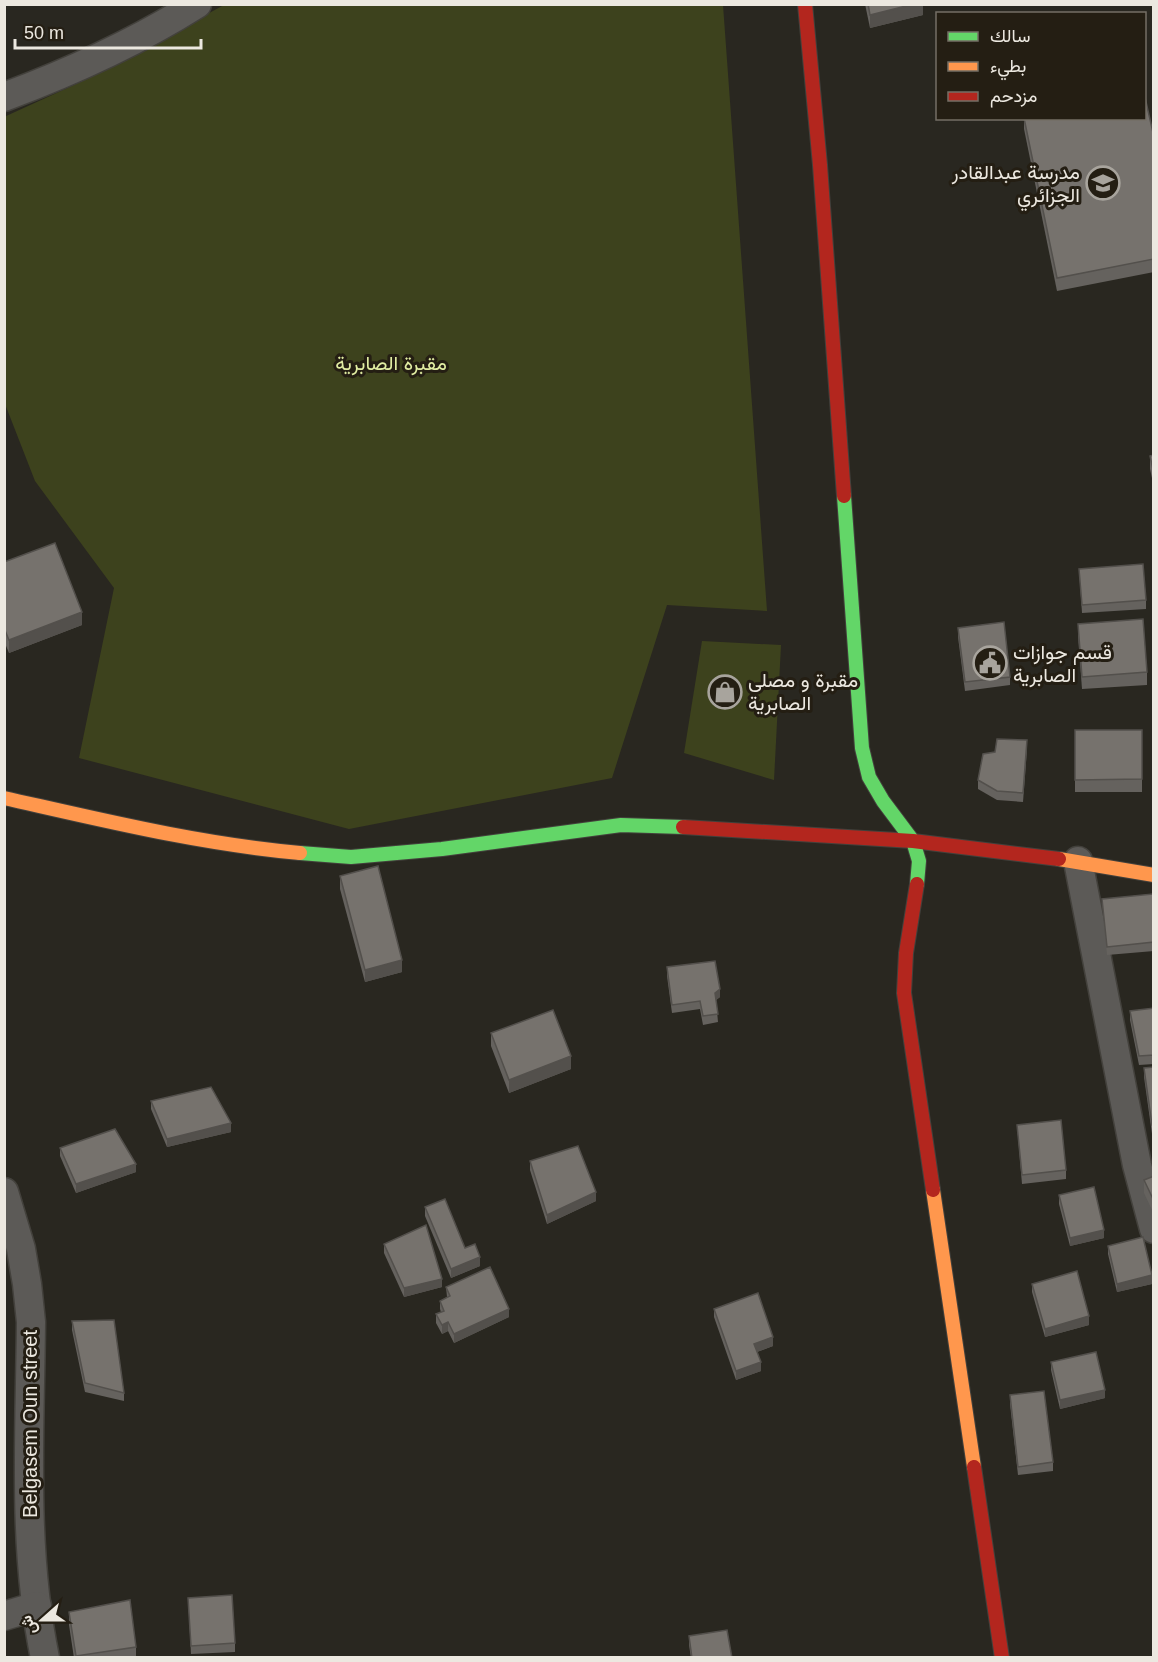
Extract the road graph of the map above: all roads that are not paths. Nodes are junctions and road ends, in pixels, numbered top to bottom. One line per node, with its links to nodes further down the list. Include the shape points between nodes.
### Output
1 (197, 4): 3 (street, via 113,50)
2 (805, 4): 5 (street, via 862,748 869,777)
3 (4, 97)
4 (4, 798): 5 (street, via 167,835 266,850 351,856 442,849 621,825)
5 (913, 841): 6 (street); 13 (street, via 919,861 918,881 904,993)
6 (1078, 861): 7 (street); 9 (street, via 1137,1165)
7 (1154, 875)
8 (4, 1192): 10 (street, Belgasem Oun street, via 21,1249 31,1322 30,1548)
9 (1154, 1229)
10 (37, 1606): 11 (street); 12 (street, Belgasem Oun street)
11 (4, 1616)
12 (45, 1658)
13 (1002, 1658)

